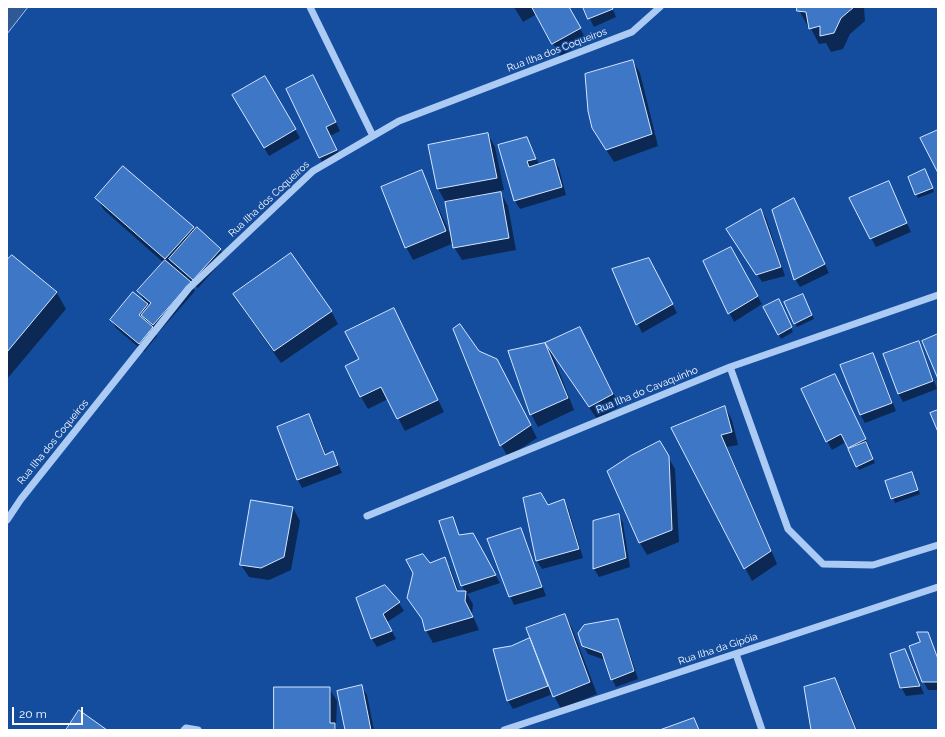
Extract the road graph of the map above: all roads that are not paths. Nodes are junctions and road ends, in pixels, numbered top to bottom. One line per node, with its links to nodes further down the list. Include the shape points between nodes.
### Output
1 (310, 7): 3 (street)
2 (660, 7): 3 (street, Rua Ilha dos Coqueiros, via 632,32 399,121)
3 (373, 136): 7 (street, Rua Ilha dos Coqueiros, via 313,171 189,288)
4 (938, 295): 5 (street, Rua Ilha do Cavaquinho)
5 (730, 367): 6 (street, Rua Ilha do Cavaquinho); 8 (street, via 788,529 823,564 873,565)
6 (367, 516)
7 (7, 520)
8 (938, 545)
9 (938, 587): 10 (street, Rua Ilha da Gipóia)
10 (736, 654): 13 (street, Rua Ilha da Gipóia); 14 (street)
11 (184, 730): 12 (street)
12 (198, 730)
13 (504, 730)
14 (762, 730)

